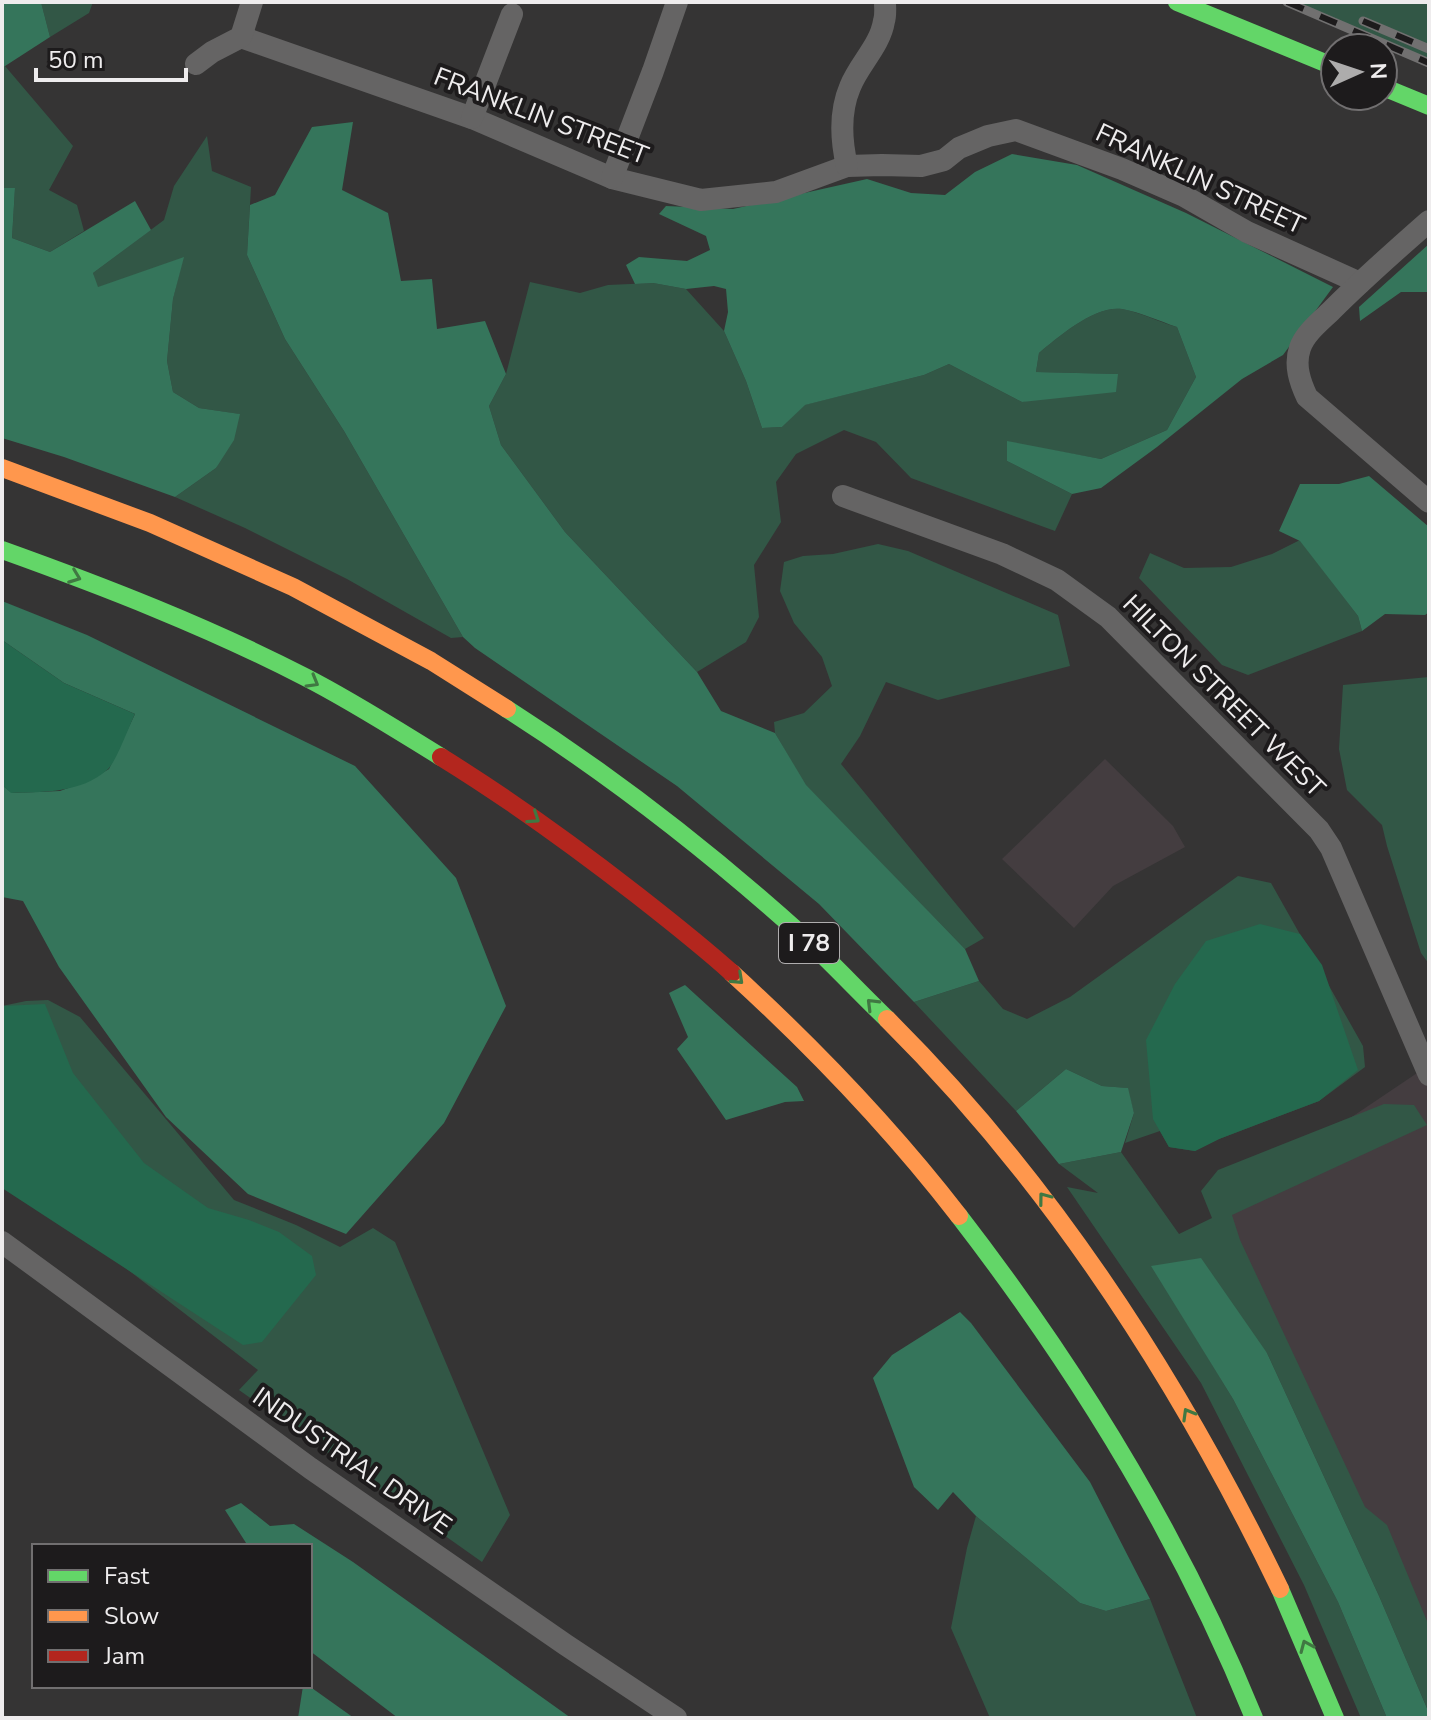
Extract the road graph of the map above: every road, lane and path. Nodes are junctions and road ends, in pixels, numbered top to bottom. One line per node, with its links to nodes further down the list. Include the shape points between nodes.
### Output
1 (252, 2): 6 (street)
2 (677, 2): 13 (street)
3 (885, 2): 12 (street, via 876,44 850,86 844,107 841,132)
4 (1177, 2): 7 (main road)
5 (512, 14): 11 (street)
6 (241, 37): 8 (street); 11 (street, FRANKLIN STREET)
7 (1319, 60)
8 (196, 64)
9 (1399, 94): 10 (main road)
10 (1429, 106)
11 (472, 118): 13 (street, FRANKLIN STREET)
12 (847, 166): 13 (street, FRANKLIN STREET, via 776,192 701,200); 15 (street, FRANKLIN STREET, via 921,166 988,136 1016,130 1184,196 1247,232)
13 (612, 178)
14 (1429, 221): 15 (street)
15 (1360, 283): 18 (street, via 1309,333 1300,348 1299,381 1307,397)
16 (2, 468): 24 (main road, I 78, one-way to 16, via 1290,1609 1236,1500 1111,1292 977,1116 794,929 613,779 447,669 212,547)
17 (843, 496): 20 (street, HILTON STREET WEST, via 1002,554 1056,580 1108,617 1319,830)
18 (1429, 502)
19 (2, 550): 23 (main road, one-way to 23, via 170,615 299,674 425,746 540,821 707,950 865,1105 954,1208 1033,1315 1149,1502)
20 (1429, 1075)
21 (2, 1242): 22 (street, INDUSTRIAL DRIVE, via 310,1468)
22 (676, 1718)
23 (1254, 1718)
24 (1335, 1718)

